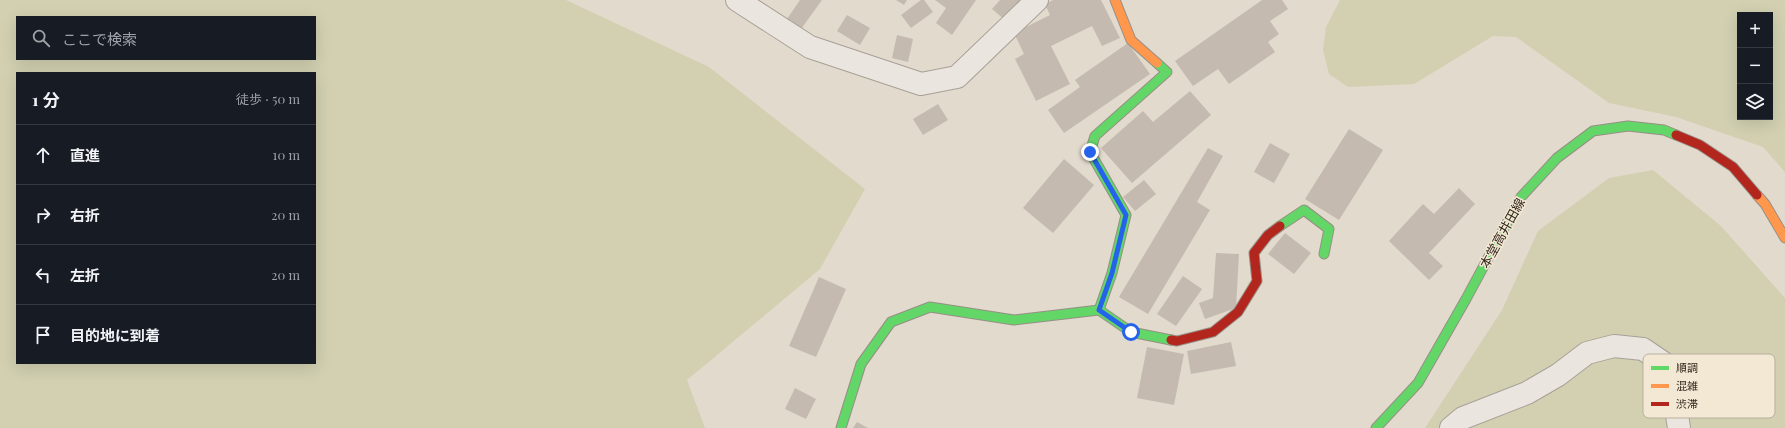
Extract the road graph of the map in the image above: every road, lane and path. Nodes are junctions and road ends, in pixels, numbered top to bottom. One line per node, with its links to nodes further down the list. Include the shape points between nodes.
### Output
1 (737, 0): 2 (street, via 810,47 921,84 957,77)
2 (1037, 0)
3 (1115, 0): 6 (street, via 1131,40 1167,72 1095,136 1090,152 1126,215 1112,273)
4 (1785, 238): 10 (street, 本堂高井田線, via 1765,204 1733,167 1700,145 1664,130 1628,126 1593,131 1557,158 1521,197 1418,383)
5 (1324, 254): 6 (street, via 1330,229 1304,210 1268,235 1254,253 1256,281 1238,312 1213,332 1177,341 1131,332)
6 (1099, 310): 9 (street, via 1014,320 930,307 890,322 861,364)
7 (1650, 354): 11 (street, via 1643,349 1614,346 1587,353 1558,375 1527,393 1463,418)
8 (1677, 418): 12 (street)
9 (841, 428)
10 (1376, 428)
11 (1450, 428)
12 (1679, 428)

